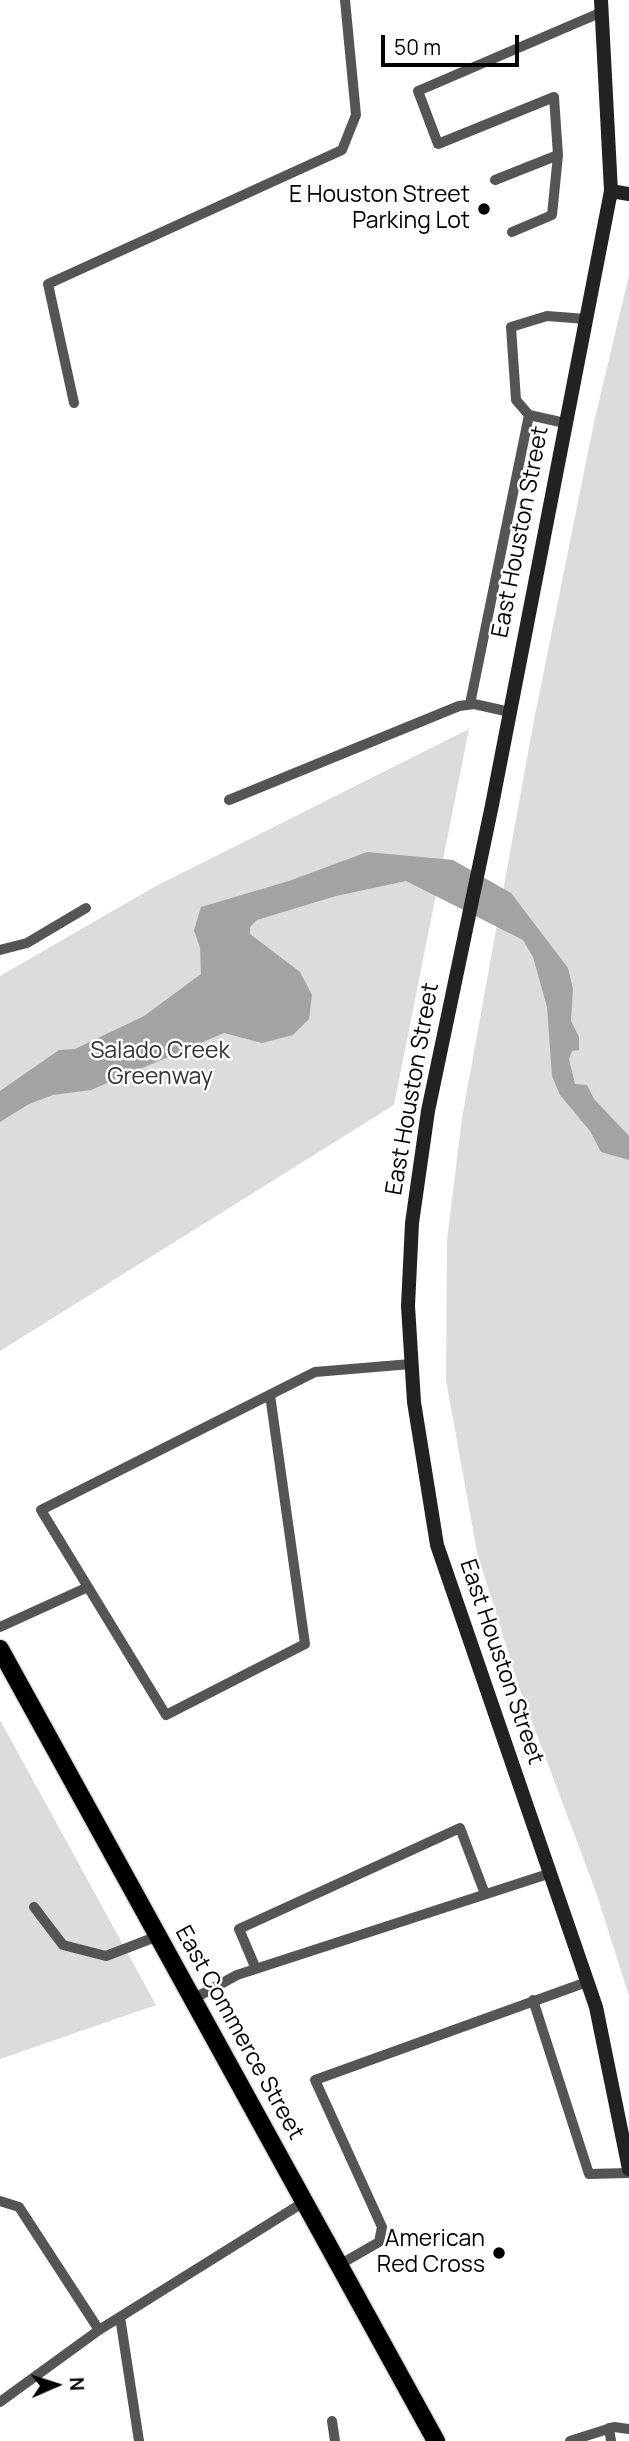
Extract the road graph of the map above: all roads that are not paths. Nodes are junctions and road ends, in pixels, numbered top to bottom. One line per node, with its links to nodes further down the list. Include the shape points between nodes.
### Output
1 (345, 0): 9 (lane, via 356,115 342,150 48,284)
2 (601, 6): 3 (lane, via 418,91 438,144 554,97); 5 (main road, East Houston Street)
3 (558, 155): 4 (lane); 7 (lane, via 552,215)
4 (495, 180)
5 (611, 191): 6 (main road); 8 (main road, East Houston Street)
6 (629, 194)
7 (512, 232)
8 (586, 319): 10 (lane, via 547,316 511,327 516,400); 11 (main road, East Houston Street)
9 (74, 402)
10 (529, 415): 11 (lane); 12 (lane)
11 (565, 423): 13 (main road, East Houston Street)
12 (470, 705): 13 (lane); 14 (lane)
13 (510, 712): 17 (main road, East Houston Street, via 428,1111 412,1223)
14 (229, 800)
15 (86, 908): 16 (lane, via 27,943)
16 (0, 950)
17 (411, 1364): 18 (lane, via 315,1372); 22 (main road, East Houston Street, via 437,1545)
18 (270, 1395): 19 (lane, via 41,1510); 19 (lane, via 304,1644 166,1715)
19 (88, 1587): 20 (lane)
20 (0, 1627)
21 (0, 1649): 25 (main road, East Commerce Street)
22 (551, 1872): 23 (lane); 27 (main road, East Houston Street)
23 (485, 1894): 26 (lane); 26 (lane, via 460,1828 239,1928)
24 (34, 1908): 25 (lane, via 62,1945 106,1956)
25 (158, 1936): 28 (main road, East Commerce Street)
26 (256, 1969): 28 (lane)
27 (587, 1982): 29 (lane); 30 (main road, East Houston Street, via 614,2083)
28 (193, 1999): 32 (main road, East Commerce Street)
29 (533, 2000): 30 (lane, via 589,2174); 33 (lane, via 315,2080 383,2227 379,2242)
30 (629, 2171)
31 (0, 2201): 35 (lane, via 19,2207)
32 (304, 2202): 33 (main road, East Commerce Street); 34 (lane)
33 (339, 2265): 42 (main road, East Commerce Street)
34 (120, 2317): 35 (lane); 40 (lane)
35 (99, 2330): 36 (lane)
36 (0, 2402)
37 (332, 2421): 41 (lane)
38 (610, 2428): 39 (lane); 43 (lane); 44 (lane)
39 (629, 2429)
40 (139, 2441)
41 (335, 2441)
42 (436, 2441)
43 (570, 2441)
44 (611, 2441)

